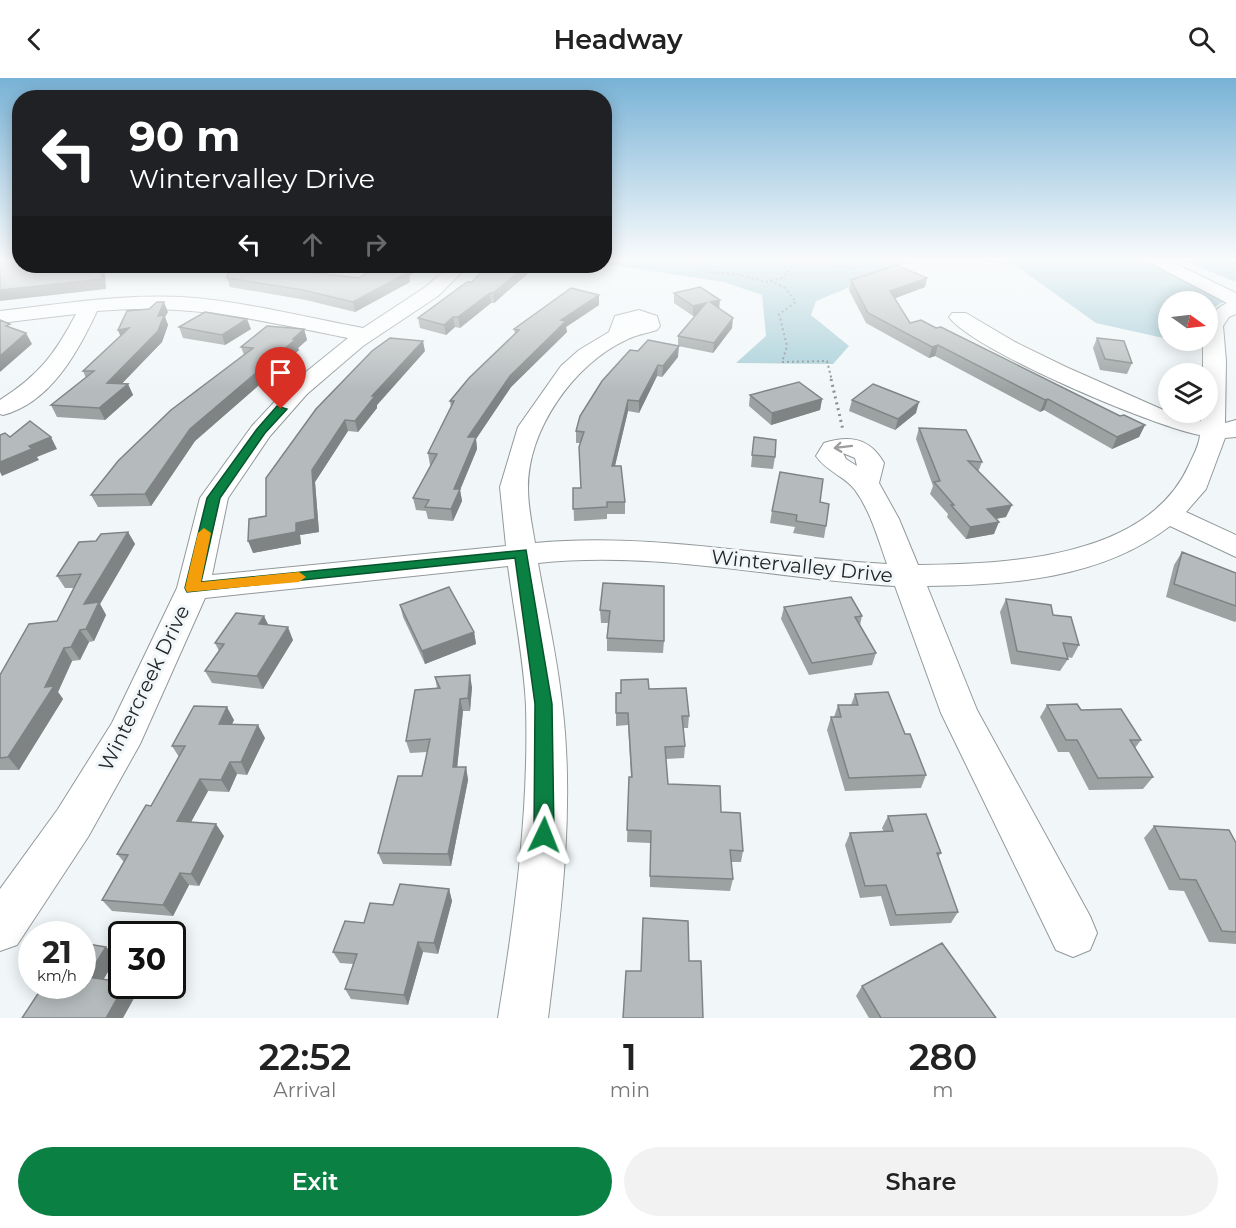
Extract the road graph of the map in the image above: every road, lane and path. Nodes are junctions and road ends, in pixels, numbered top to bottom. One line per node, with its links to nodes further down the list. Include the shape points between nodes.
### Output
1 (137, 303): 6 (street)
2 (173, 303): 10 (street, via 202,304)
3 (415, 303): 10 (street, Wintercreek Drive)
4 (795, 303): 14 (path, via 779,314 787,346 782,362 827,361)
5 (1216, 303): 7 (street)
6 (90, 306): 8 (street); 12 (street, via 55,371)
7 (1231, 313): 13 (street, Wintervalley Drive, via 1213,326)
8 (0, 317)
9 (959, 317): 13 (street, via 1016,353 1146,411)
10 (366, 335): 19 (street, Wintercreek Drive, via 299,389 261,431 214,498)
11 (619, 335): 17 (street, via 569,371 530,427 514,487)
12 (3, 408)
13 (1224, 429): 15 (street, Wintervalley Drive, via 1192,489)
14 (847, 445): 18 (street, via 869,457 865,483 885,519)
15 (1168, 514): 16 (street); 18 (street, Wintervalley Drive, via 1101,552 1049,567 988,575)
16 (1236, 548)
17 (521, 553): 18 (street, Wintervalley Drive, via 654,552); 19 (street, Wintervalley Drive); 22 (street, via 544,704 546,803 540,897)
18 (908, 576): 21 (street, via 960,713)
19 (193, 588): 20 (street, Wintercreek Drive, via 126,733 73,823)
20 (0, 928)
21 (1073, 933)
22 (523, 1018)

